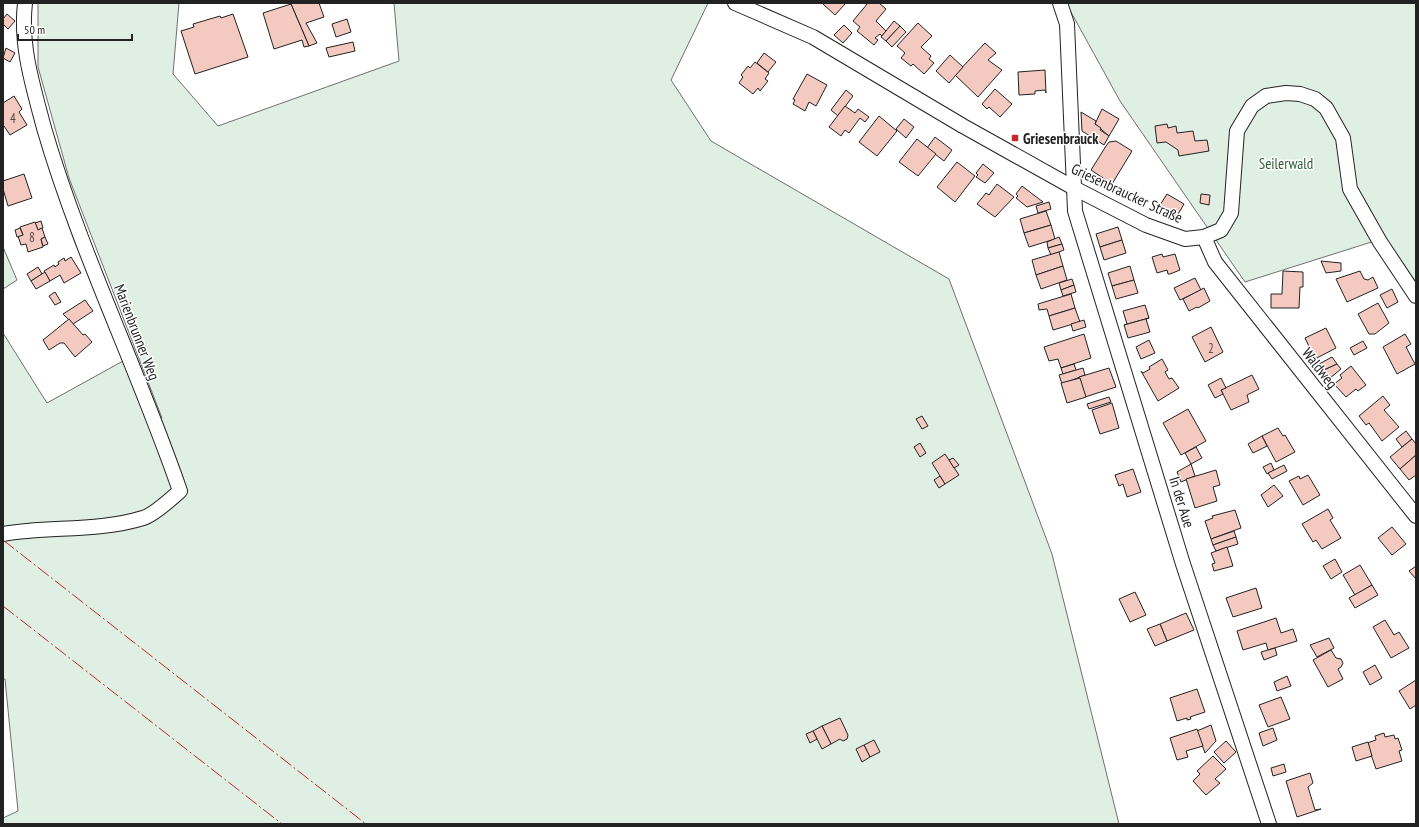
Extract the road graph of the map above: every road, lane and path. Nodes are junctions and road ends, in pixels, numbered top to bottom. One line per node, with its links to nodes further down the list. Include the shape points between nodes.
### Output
1 (25, 3): 8 (street, Marienbrunner Weg, via 23,34 28,70 56,170 180,492 144,518 101,526)
2 (735, 3): 4 (street, Griesenbraucker Straße, via 813,38)
3 (1060, 3): 4 (street, In der Aue, via 1067,24)
4 (1074, 188): 5 (street, Griesenbraucker Straße, via 1146,225 1185,239); 9 (street, In der Aue, via 1075,211 1139,423)
5 (1204, 237): 6 (street, Griesenbraucker Straße, via 1221,230 1231,213 1237,131 1252,106 1266,96 1286,92 1300,94 1315,99 1326,108 1334,121 1343,138 1350,188 1380,242); 7 (street, Waldweg, via 1215,262)
6 (1416, 296)
7 (1416, 516)
8 (3, 534)
9 (1269, 824)

